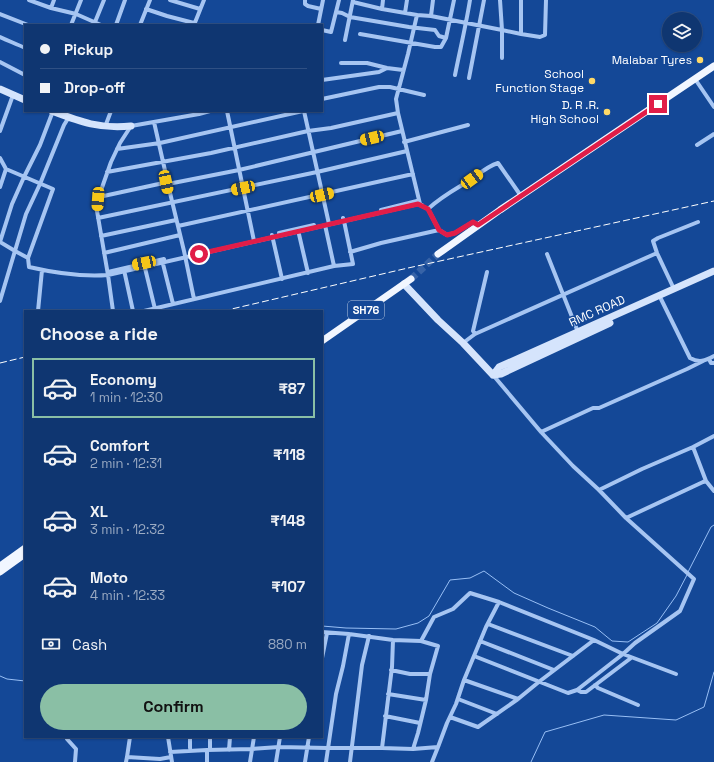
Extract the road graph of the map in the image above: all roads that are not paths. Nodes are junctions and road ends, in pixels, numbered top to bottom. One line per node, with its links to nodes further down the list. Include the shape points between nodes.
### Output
1 (30, 0): 22 (street)
2 (54, 0): 22 (street)
3 (81, 0): 30 (street)
4 (104, 0): 35 (street)
5 (125, 0): 40 (street)
6 (150, 0): 23 (street)
7 (170, 0): 24 (street)
8 (204, 0): 24 (street)
9 (305, 0): 25 (street, via 306,5)
10 (323, 0): 25 (street)
11 (339, 0): 27 (street)
12 (383, 0): 26 (street)
13 (407, 0): 28 (street)
14 (433, 0): 32 (street)
15 (454, 0): 34 (street)
16 (470, 0): 36 (street)
17 (484, 0): 44 (street)
18 (500, 0): 47 (street)
19 (520, 0): 49 (street)
20 (546, 0): 49 (street, via 545,35 540,37)
21 (353, 1): 26 (street); 33 (street)
22 (51, 8): 30 (street)
23 (146, 9): 41 (street); 42 (street)
24 (200, 9): 42 (street)
25 (321, 9): 43 (street)
26 (382, 9): 28 (street)
27 (336, 12): 33 (street); 46 (street, via 332,32)
28 (405, 13): 31 (street)
29 (0, 14): 37 (street)
30 (76, 14): 35 (street); 38 (street)
31 (417, 15): 32 (street); 45 (street)
32 (431, 16): 34 (street)
33 (350, 17): 45 (street); 52 (street)
34 (450, 19): 36 (street); 51 (street)
35 (95, 22): 39 (street)
36 (466, 22): 44 (street); 62 (street)
37 (25, 24)
38 (71, 24)
39 (99, 24)
40 (116, 24)
41 (140, 24)
42 (194, 24)
43 (318, 24)
44 (479, 25): 47 (street); 63 (street)
45 (414, 28): 51 (street, via 435,30 439,36); 53 (street)
46 (323, 30)
47 (502, 30): 49 (street); 55 (street)
48 (360, 34): 53 (street)
49 (521, 34)
50 (0, 37): 54 (street)
51 (446, 38): 53 (street, via 441,47)
52 (345, 40)
53 (410, 42): 60 (street)
54 (24, 48)
55 (502, 58)
56 (0, 62): 61 (street)
57 (341, 63): 59 (street, via 367,63)
58 (714, 66): 64 (main road)
59 (387, 68): 60 (street); 65 (street, via 379,72)
60 (403, 70): 66 (street)
61 (24, 74)
62 (455, 75)
63 (469, 78)
64 (695, 79): 72 (street); 111 (main road)
65 (323, 80)
66 (398, 88): 69 (street); 70 (street, via 380,87); 80 (street)
67 (0, 90): 68 (street)
68 (13, 95): 71 (street); 87 (street)
69 (424, 95)
70 (323, 99)
71 (24, 100)
72 (714, 106)
73 (52, 112): 105 (street, via 40,145)
74 (55, 112): 81 (street)
75 (111, 112): 85 (street)
76 (206, 112): 82 (street)
77 (227, 112): 86 (street)
78 (299, 112): 86 (street)
79 (304, 112): 88 (street)
80 (398, 113): 88 (street); 89 (street)
81 (69, 117): 85 (street); 107 (street)
82 (153, 122): 84 (street); 92 (street)
83 (468, 124): 91 (street)
84 (131, 126): 85 (street); 95 (street)
85 (105, 127)
86 (230, 127): 92 (street); 94 (street)
87 (0, 131)
88 (308, 131): 94 (street); 97 (street)
89 (402, 131): 91 (street); 97 (street)
90 (714, 134): 93 (street)
91 (404, 142): 96 (street)
92 (159, 143): 95 (street); 99 (street)
93 (698, 145)
94 (235, 148): 99 (street); 101 (street)
95 (117, 149): 102 (street)
96 (407, 151): 103 (street); 104 (street)
97 (313, 152): 101 (street); 103 (street)
98 (0, 158): 100 (street)
99 (163, 163): 102 (street); 106 (street)
100 (6, 169): 105 (street); 108 (street)
101 (239, 170): 106 (street); 109 (street)
102 (108, 172): 112 (street)
103 (317, 172): 109 (street); 110 (street)
104 (413, 174): 110 (street); 113 (street)
105 (24, 177): 107 (street); 130 (street, via 0,242)
106 (167, 183): 112 (street); 114 (street)
107 (40, 184): 130 (street, via 26,214); 137 (street, via 53,189)
108 (0, 187)
109 (243, 188): 114 (street); 116 (street)
110 (322, 195): 116 (street); 121 (street)
111 (521, 196): 115 (street, via 498,163 454,189); 122 (main road)
112 (99, 197): 117 (street)
113 (419, 201): 115 (street); 119 (street)
114 (171, 203): 117 (street); 118 (street)
115 (428, 209): 119 (street, via 418,204); 125 (street)
116 (247, 211): 123 (street); 129 (street)
117 (98, 218): 126 (street)
118 (175, 220): 123 (street); 126 (street); 127 (street)
119 (343, 220): 121 (street); 131 (street)
120 (698, 222): 133 (street, via 654,241)
121 (327, 224): 124 (street); 140 (street)
122 (478, 225): 125 (street, via 473,222 447,235); 134 (main road)
123 (178, 226): 127 (street)
124 (298, 230): 128 (street); 146 (street)
125 (439, 230): 131 (street)
126 (101, 236): 132 (street)
127 (179, 236): 132 (street); 136 (street)
128 (272, 236): 129 (street); 148 (street)
129 (253, 240): 136 (street)
130 (15, 252): 137 (street); 155 (street)
131 (350, 252): 140 (street, via 353,264)
132 (104, 253): 145 (street)
133 (657, 253): 151 (street); 152 (street)
134 (438, 254)
135 (547, 254): 152 (street)
136 (184, 256): 138 (street); 154 (street)
137 (28, 258): 141 (street, via 29,267)
138 (162, 261): 139 (street); 156 (street)
139 (144, 265): 142 (street); 157 (street)
140 (334, 266): 146 (street)
141 (42, 270): 145 (street, via 95,276); 158 (street)
142 (124, 270): 145 (street); 160 (street)
143 (487, 272): 163 (street, via 473,331)
144 (714, 272): 151 (street, RMC ROAD)
145 (108, 273): 159 (street)
146 (308, 273): 148 (street)
147 (714, 275): 153 (street, RMC ROAD)
148 (282, 279): 154 (street)
149 (410, 279): 150 (main road, SH76)
150 (404, 284): 164 (main road, SH76); 165 (street)
151 (674, 289): 162 (street, RMC ROAD)
152 (563, 295): 162 (street); 163 (street)
153 (661, 299): 168 (street, via 690,358); 170 (street, RMC ROAD, via 501,374)
154 (194, 300): 156 (street)
155 (0, 301)
156 (173, 304): 157 (street)
157 (155, 309): 161 (street)
158 (38, 310)
159 (114, 310)
160 (133, 310)
161 (150, 310)
162 (578, 332): 170 (street, RMC ROAD, via 499,367)
163 (475, 334): 165 (street)
164 (323, 340)
165 (463, 343): 170 (street)
166 (714, 356): 167 (street)
167 (709, 359): 168 (street); 169 (street)
168 (703, 361): 171 (street)
169 (714, 363)
170 (493, 375): 171 (street)
171 (541, 432): 175 (street)
172 (714, 436): 173 (street)
173 (693, 446): 174 (street); 175 (street)
174 (706, 481): 176 (street); 177 (street)
175 (599, 490): 177 (street)
176 (714, 491)
177 (626, 518): 193 (street, via 694,579 680,611)
178 (24, 549): 180 (main road)
179 (24, 555): 181 (main road)
180 (0, 566)
181 (0, 572)
182 (500, 602): 183 (street); 189 (street); 190 (street, via 470,593 453,609 434,617)
183 (488, 624): 191 (street); 195 (street)
184 (323, 632): 185 (street)
185 (327, 633): 186 (street); 192 (street)
186 (349, 634): 187 (street); 227 (street)
187 (369, 636): 188 (street); 228 (street, via 362,665)
188 (392, 640): 190 (street); 197 (street)
189 (594, 640): 193 (street); 195 (street)
190 (421, 641): 199 (street, via 438,646)
191 (480, 641): 194 (street); 198 (street)
192 (323, 653)
193 (623, 654): 196 (street); 204 (street)
194 (474, 656): 201 (street); 202 (street)
195 (573, 656): 198 (street)
196 (632, 658): 200 (street); 203 (street)
197 (391, 670): 199 (street, via 410,674); 205 (street)
198 (554, 670): 202 (street)
199 (430, 674): 208 (street)
200 (676, 674)
201 (464, 680): 206 (street); 207 (street)
202 (540, 681): 204 (street, via 568,693); 207 (street)
203 (595, 685): 204 (street, via 586,692); 209 (street)
204 (576, 690)
205 (388, 694): 208 (street); 211 (street)
206 (458, 699): 210 (street); 212 (street)
207 (518, 699): 210 (street)
208 (426, 700): 213 (street)
209 (638, 705)
210 (497, 714): 212 (street, via 478,727)
211 (385, 716): 213 (street); 229 (street)
212 (450, 717): 223 (street)
213 (420, 723): 232 (street)
214 (67, 738): 236 (street, via 76,748)
215 (130, 738): 235 (street)
216 (168, 738): 234 (street)
217 (190, 738): 225 (street)
218 (210, 738): 230 (street)
219 (230, 738): 233 (street)
220 (254, 738): 231 (street)
221 (280, 738): 224 (street)
222 (309, 738): 226 (street)
223 (438, 746): 232 (street); 245 (street)
224 (279, 747): 226 (street); 231 (street); 241 (street)
225 (190, 748)
226 (308, 748): 227 (street); 242 (street)
227 (327, 748): 228 (street); 243 (street)
228 (352, 748): 229 (street); 244 (street)
229 (382, 748): 232 (street)
230 (209, 749): 233 (street); 234 (street); 239 (street)
231 (252, 749): 233 (street); 240 (street)
232 (413, 749)
233 (229, 750)
234 (171, 754): 235 (street, via 160,759); 238 (street)
235 (127, 757): 237 (street)
236 (75, 762)
237 (126, 762)
238 (172, 762)
239 (207, 762)
240 (250, 762)
241 (276, 762)
242 (305, 762)
243 (326, 762)
244 (350, 762)
245 (432, 762)

